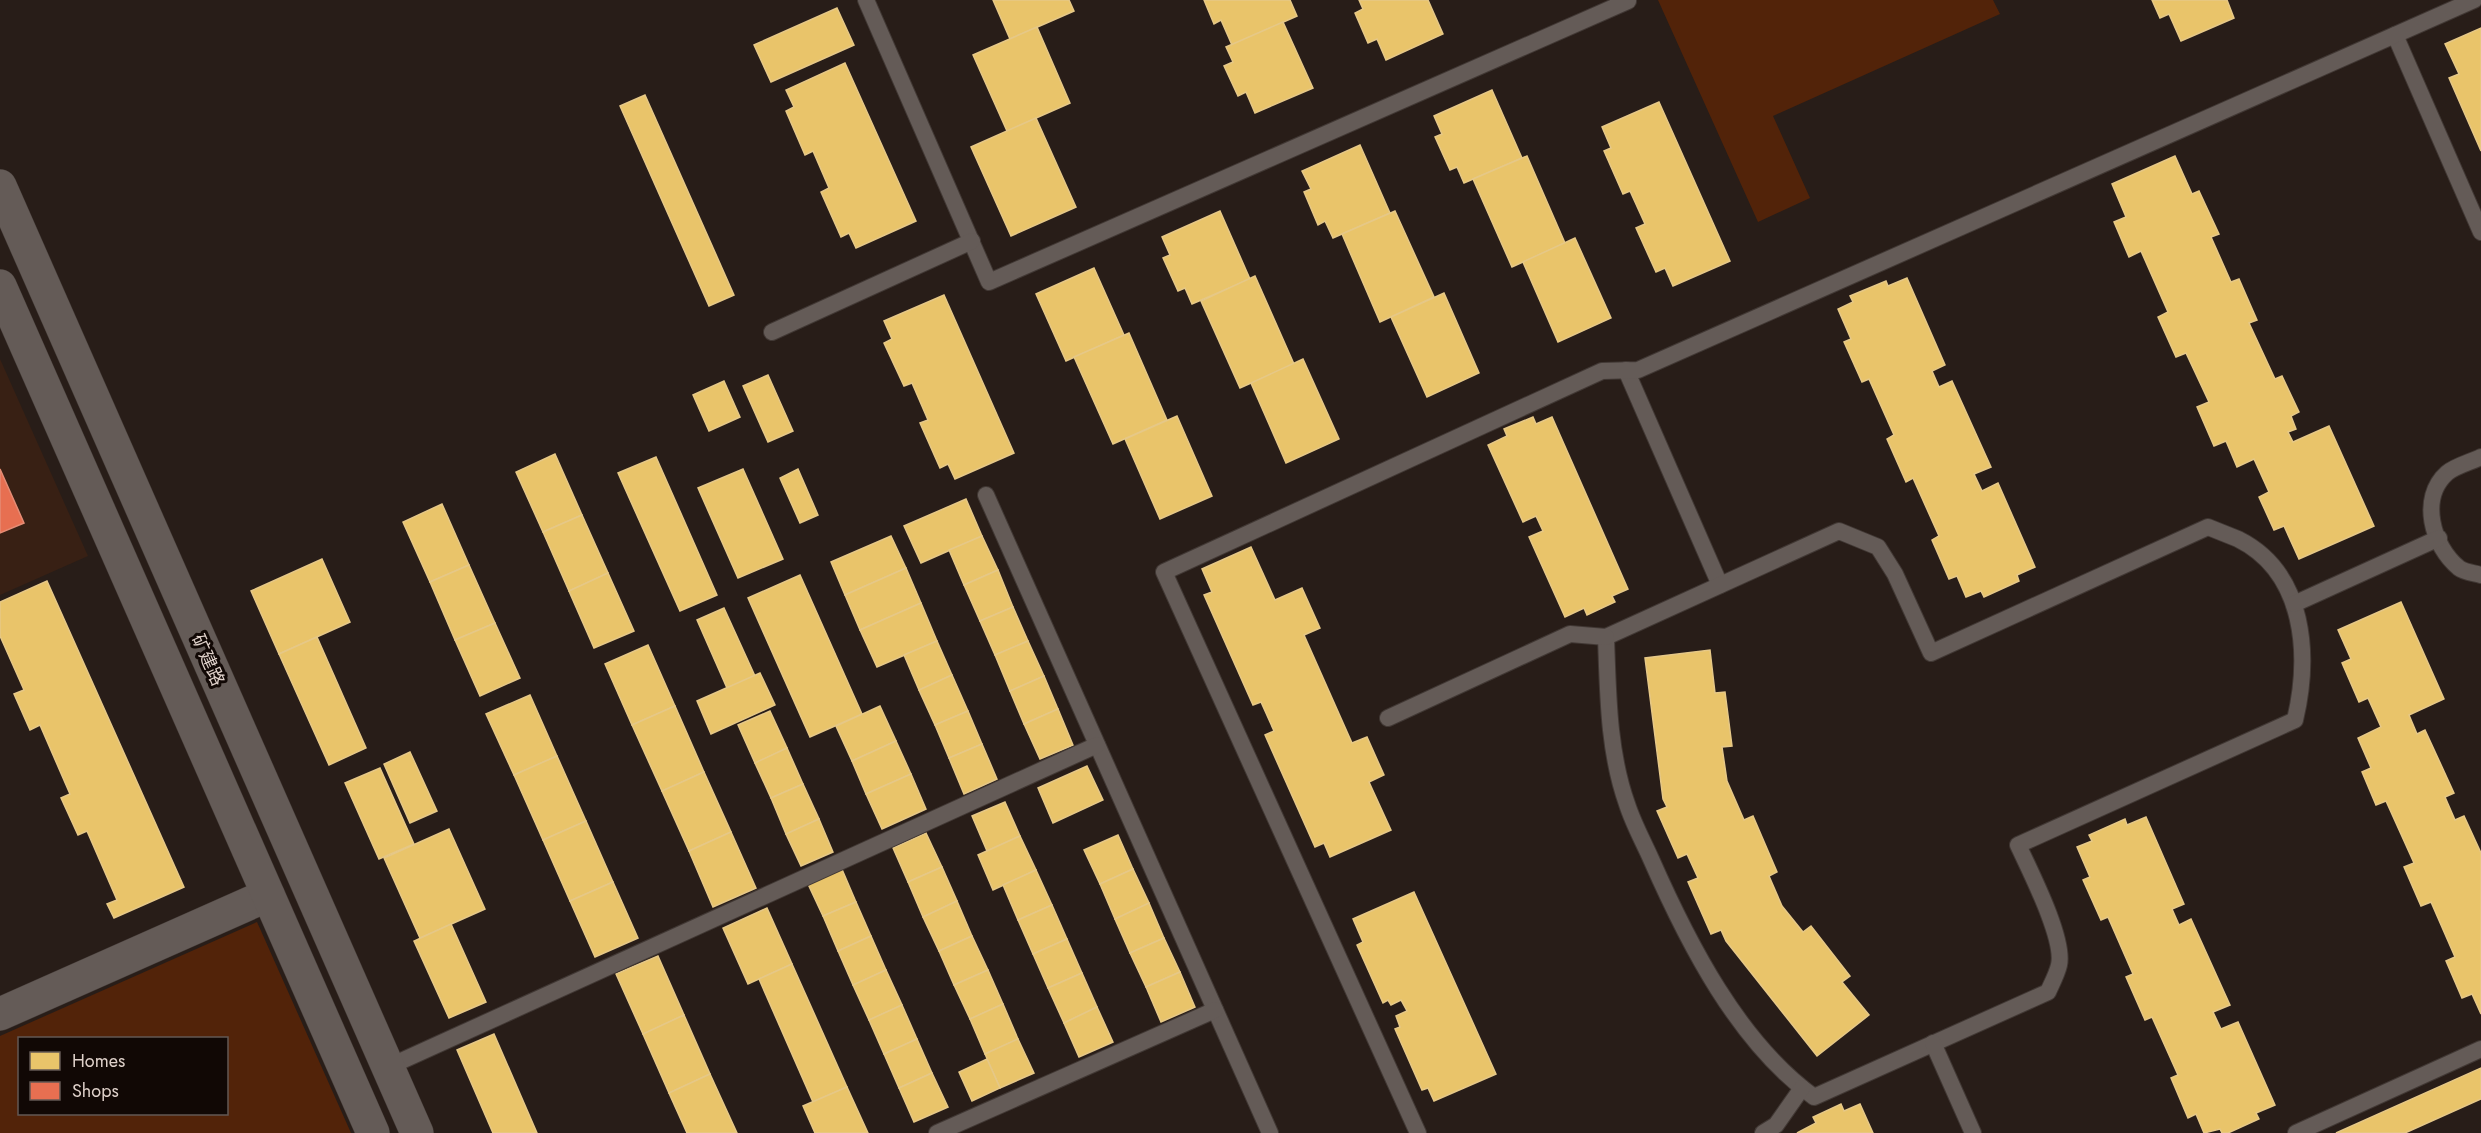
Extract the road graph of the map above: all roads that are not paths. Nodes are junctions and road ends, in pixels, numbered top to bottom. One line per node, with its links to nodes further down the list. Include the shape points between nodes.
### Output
1 (866, 0): 7 (lane)
2 (2474, 0): 4 (lane)
3 (1629, 1): 7 (lane, via 989,282)
4 (2395, 35): 6 (lane); 10 (lane, via 1638,370)
5 (0, 186): 25 (street, 矿建路)
6 (2481, 232)
7 (972, 241): 9 (lane)
8 (0, 286): 20 (street)
9 (772, 332)
10 (1626, 370): 15 (lane); 31 (lane, via 1602,371 1164,572)
11 (2481, 457): 13 (lane, via 2448,473 2431,495 2430,507)
12 (986, 495): 19 (lane)
13 (2439, 538): 14 (lane, via 2444,551 2460,569); 16 (lane)
14 (2481, 575)
15 (1720, 585): 16 (lane, via 1839,531 1878,547 1896,574 1931,652 2208,527 2240,540 2265,559); 17 (lane)
16 (2294, 604): 23 (lane, via 2300,617 2303,657 2303,686 2295,720 2018,845 2048,913 2060,964 2048,992)
17 (1606, 637): 18 (lane, via 1570,634); 26 (lane, via 1610,724 1631,814 1698,958 1750,1032 1786,1076)
18 (1388, 718)
19 (1097, 745): 21 (lane); 25 (lane)
20 (268, 895): 22 (street); 27 (street)
21 (1215, 1010): 29 (lane); 30 (lane)
22 (0, 1014)
23 (1933, 1044): 26 (lane, via 1814,1097); 33 (lane)
24 (2481, 1049): 34 (lane)
25 (388, 1068): 28 (street, 矿建路)
26 (1802, 1088): 32 (lane, via 1776,1125)
27 (373, 1133)
28 (417, 1133)
29 (937, 1133)
30 (1270, 1133)
31 (1418, 1133)
32 (1763, 1133)
33 (1973, 1133)
34 (2296, 1133)

